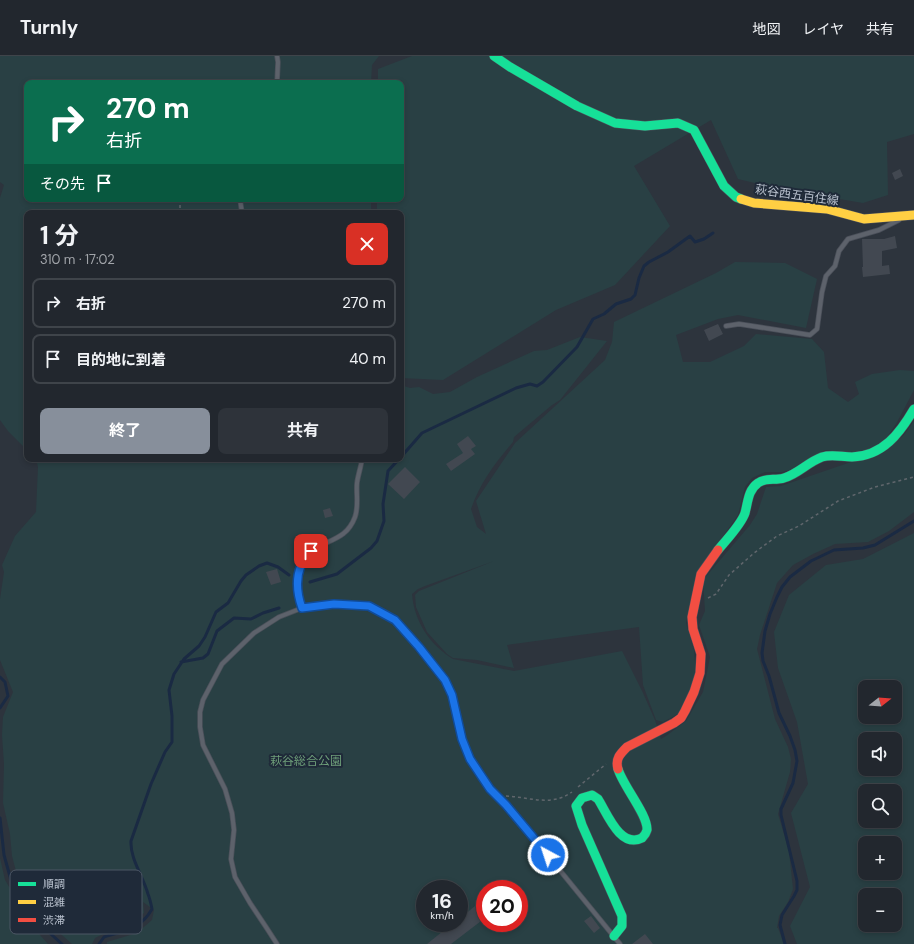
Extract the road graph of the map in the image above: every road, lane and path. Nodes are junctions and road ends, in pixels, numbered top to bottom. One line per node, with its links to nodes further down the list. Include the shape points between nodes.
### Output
1 (277, 56): 3 (lane)
2 (494, 56): 4 (street, 萩谷西五百住線, via 578,106 615,123 645,126 678,123 694,130 724,186 736,197 754,202 827,209 864,219)
3 (277, 80)
4 (911, 215): 5 (lane, via 879,230 848,239 839,251 835,266 826,276 817,329 810,335 739,324)
5 (726, 326)
6 (914, 409): 9 (street, via 902,429 886,446 874,454 852,458 828,455 819,458 796,474 757,483 750,490 744,516 701,573)
7 (361, 462): 10 (lane, via 355,516 346,531 336,539 311,551 300,568 297,578)
8 (914, 477): 9 (path, via 875,487 838,501 799,526 777,536 729,575 716,594)
9 (696, 603): 13 (street, via 691,624 701,655 700,668 696,685 682,717 640,739 624,750 617,759 616,766 620,775 644,817 647,827 644,836 633,840 622,835 598,799 592,795 582,796 576,806 622,916 622,926)
10 (302, 608): 12 (lane, via 334,604 369,606 395,620 445,680 452,695 462,739 470,759); 14 (lane, via 254,632 238,647 222,664 203,700 200,712 203,745 225,789 232,813 234,830 231,859 235,877)
11 (608, 763): 12 (path, via 564,797 551,800)
12 (496, 795): 13 (lane)
13 (614, 936): 15 (lane)
14 (277, 944)
15 (620, 944)

